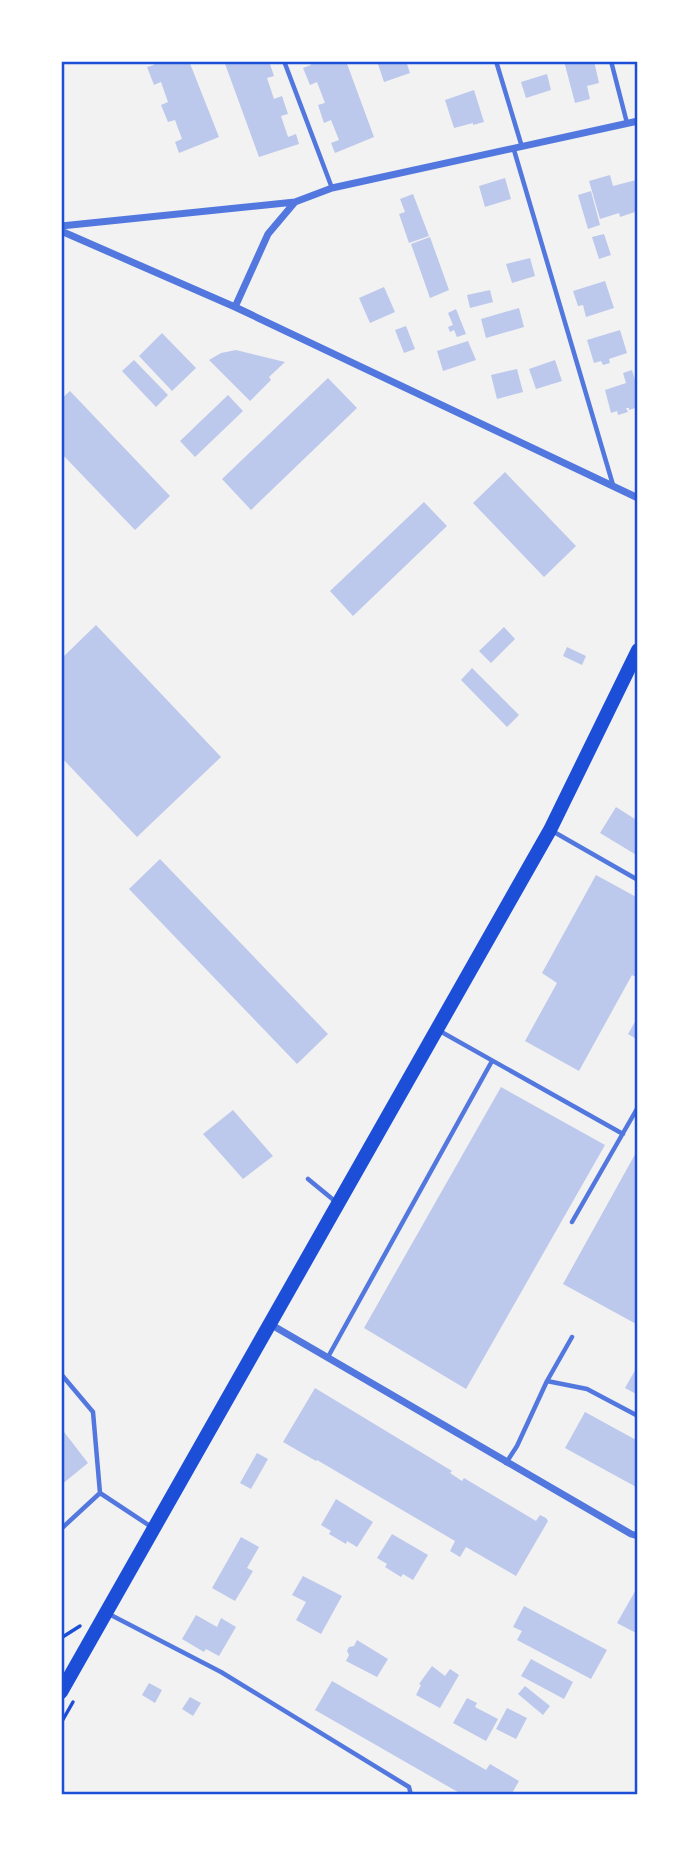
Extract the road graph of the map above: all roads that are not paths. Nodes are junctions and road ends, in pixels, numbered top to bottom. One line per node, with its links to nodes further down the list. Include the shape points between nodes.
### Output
1 (284, 61): 7 (lane)
2 (496, 61): 6 (lane)
3 (611, 61): 5 (lane)
4 (638, 121): 5 (street)
5 (628, 124): 6 (street)
6 (519, 149): 7 (street); 12 (lane)
7 (332, 188): 8 (street)
8 (295, 202): 9 (street); 11 (street, via 268,234)
9 (61, 226)
10 (61, 231): 11 (street)
11 (235, 307): 12 (street)
12 (613, 485): 13 (street)
13 (638, 498)
14 (638, 650): 15 (main road)
15 (550, 830): 16 (lane); 17 (main road)
16 (638, 880)
17 (438, 1029): 18 (lane); 22 (main road)
18 (492, 1061): 20 (lane); 26 (lane)
19 (638, 1107): 20 (lane)
20 (623, 1134): 23 (lane)
21 (308, 1179): 22 (lane)
22 (339, 1205): 24 (main road)
23 (572, 1222)
24 (270, 1324): 26 (street); 32 (main road)
25 (572, 1337): 28 (lane)
26 (327, 1357): 30 (street)
27 (61, 1374): 31 (lane, via 93,1412)
28 (547, 1381): 29 (lane, via 587,1389); 30 (lane)
29 (638, 1416)
30 (506, 1462): 34 (street)
31 (100, 1493): 32 (lane); 33 (lane)
32 (154, 1528): 35 (main road)
33 (61, 1529)
34 (638, 1536)
35 (106, 1613): 36 (main road); 37 (lane, via 221,1672 409,1787)
36 (61, 1692)
37 (411, 1795)

